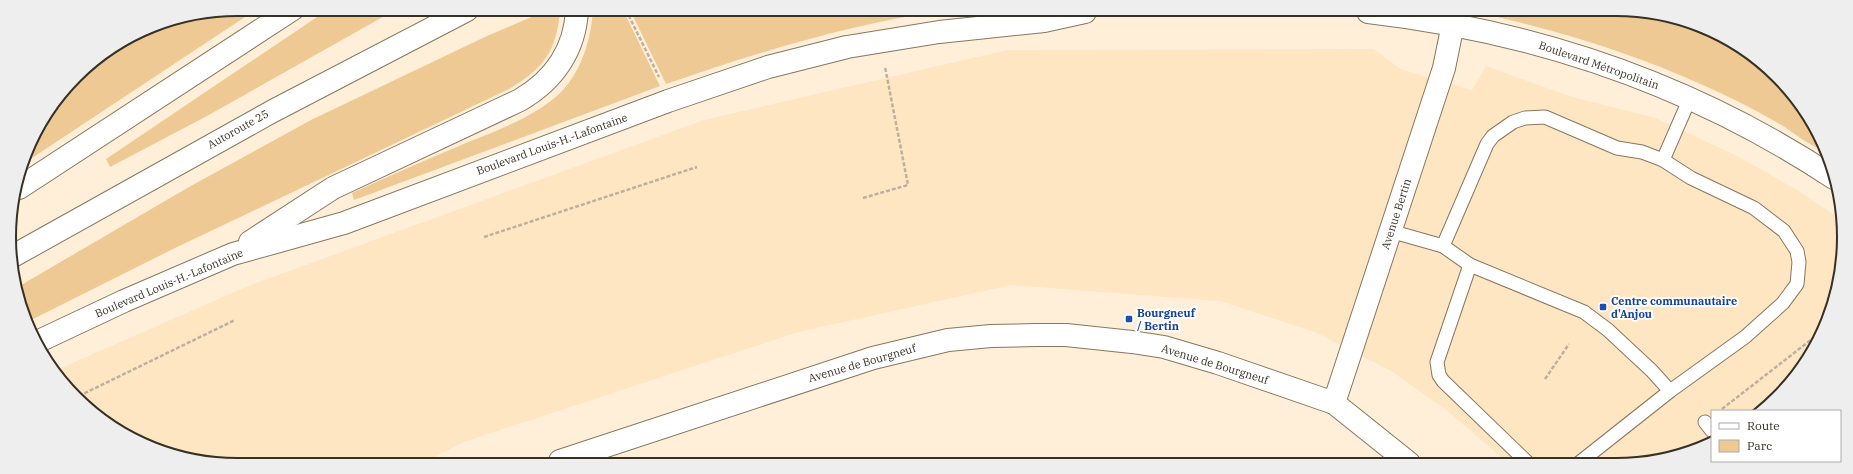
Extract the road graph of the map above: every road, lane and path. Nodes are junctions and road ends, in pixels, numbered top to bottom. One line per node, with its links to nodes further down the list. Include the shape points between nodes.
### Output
1 (282, 16): 14 (main road)
2 (455, 16): 19 (main road, Autoroute 25, via 273,110)
3 (576, 16): 20 (main road, via 568,51 560,66 536,90 520,100 333,188)
4 (629, 16): 9 (path)
5 (1067, 16): 20 (main road, Boulevard Louis-H.-Lafontaine, via 847,46 768,67 668,100 344,223)
6 (1396, 16): 7 (main road, Boulevard Métropolitain)
7 (1453, 24): 10 (main road, Boulevard Métropolitain, via 1564,51 1629,72); 16 (main road, Avenue Bertin, via 1444,68)
8 (885, 66): 15 (path, via 908,185)
9 (659, 78)
10 (1690, 98): 11 (lane); 13 (main road, Boulevard Métropolitain, via 1774,141)
11 (1663, 160): 18 (lane, via 1642,152 1617,148 1545,117 1525,118 1512,122 1502,128 1488,144); 27 (lane, via 1691,178 1737,199 1766,216 1792,241 1799,262 1796,284 1783,303 1739,342)
12 (697, 167): 17 (path)
13 (1827, 174)
14 (23, 185)
15 (863, 198)
16 (1390, 231): 18 (lane); 29 (main road, Avenue Bertin)
17 (484, 237)
18 (1443, 246): 21 (lane)
19 (16, 254)
20 (233, 254): 24 (main road, Boulevard Louis-H.-Lafontaine)
21 (1470, 265): 27 (lane, via 1584,312 1613,335); 33 (lane, via 1437,362 1439,375)
22 (235, 320): 28 (path)
23 (1812, 338): 30 (path)
24 (42, 340)
25 (1569, 344): 26 (path)
26 (1545, 379)
27 (1670, 391): 34 (lane)
28 (82, 394)
29 (1334, 403): 31 (main road, Avenue de Bourgneuf, via 1218,363 1164,348 1066,335 990,336 948,340 873,358); 32 (main road, Avenue de Bourgneuf)
30 (1721, 410)
31 (569, 458)
32 (1403, 458)
33 (1523, 458)
34 (1585, 458)

